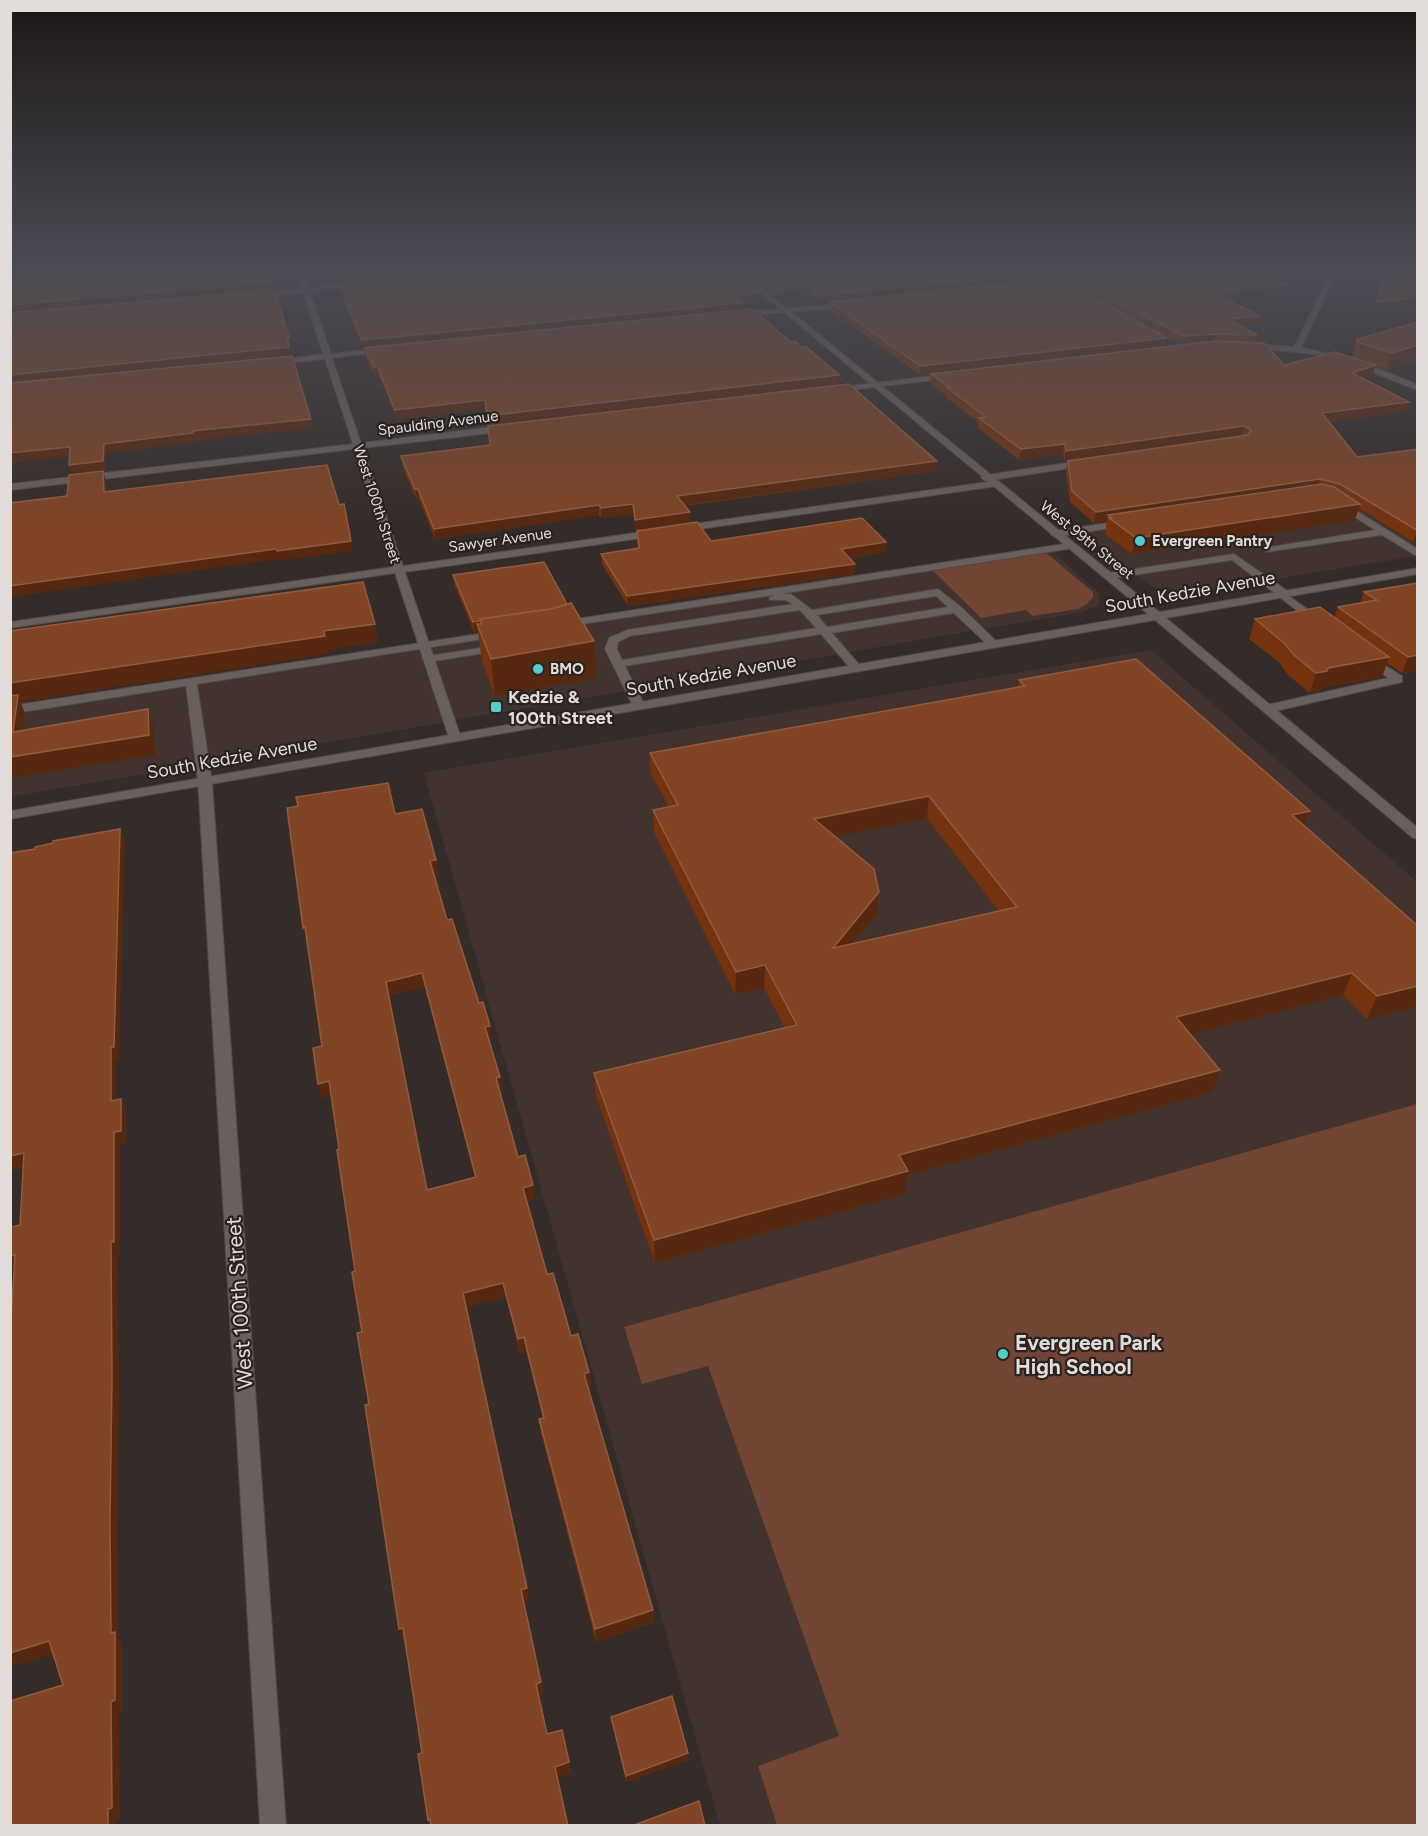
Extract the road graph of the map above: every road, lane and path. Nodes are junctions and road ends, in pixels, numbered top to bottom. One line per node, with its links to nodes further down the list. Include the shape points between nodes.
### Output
1 (328, 356): 2 (street); 5 (street); 11 (street, West 100th Street)
2 (331, 356)
3 (839, 356): 7 (street, West 99th Street)
4 (1328, 356): 8 (street, via 1369,366)
5 (269, 362)
6 (954, 375): 7 (street)
7 (873, 385): 9 (street); 13 (street, West 99th Street)
8 (1418, 388)
9 (819, 391)
10 (523, 426): 11 (street, Spaulding Avenue)
11 (358, 446): 14 (street, Spaulding Avenue); 22 (street, West 100th Street)
12 (1093, 462): 13 (street, Sawyer Avenue)
13 (990, 481): 18 (street, West 99th Street); 22 (street, Sawyer Avenue)
14 (10, 487)
15 (1326, 498): 17 (street)
16 (1141, 521): 18 (street)
17 (1383, 532): 20 (street); 21 (street)
18 (1055, 534): 19 (street, West 99th Street)
19 (1070, 546): 24 (street, West 99th Street); 30 (street)
20 (1270, 550)
21 (1418, 554)
22 (399, 569): 29 (street, Sawyer Avenue); 36 (street, West 100th Street)
23 (1418, 571): 25 (street, South Kedzie Avenue)
24 (1108, 576): 25 (street, via 1234,557); 28 (street, West 99th Street)
25 (1283, 594): 28 (street, South Kedzie Avenue); 32 (street)
26 (807, 609): 27 (street, via 938,592); 31 (street); 34 (street, via 787,596 599,624); 40 (street, via 627,633 613,640 611,649)
27 (957, 609): 31 (street); 35 (street)
28 (1157, 616): 35 (street, South Kedzie Avenue); 44 (street, West 99th Street)
29 (10, 625)
30 (553, 626)
31 (825, 631): 40 (street); 41 (street)
32 (1331, 631)
33 (506, 633): 36 (street)
34 (566, 636)
35 (994, 645): 41 (street, South Kedzie Avenue)
36 (424, 646): 39 (street, West 100th Street); 42 (street)
37 (509, 647): 39 (street)
38 (1359, 652): 44 (street, via 1398,679)
39 (428, 659): 46 (street, West 100th Street)
40 (618, 664): 43 (street)
41 (856, 668): 43 (street, South Kedzie Avenue)
42 (191, 682): 45 (street); 47 (street, West 100th Street)
43 (639, 706): 46 (street, South Kedzie Avenue)
44 (1267, 708): 49 (street, West 99th Street)
45 (10, 710)
46 (455, 738): 47 (street, South Kedzie Avenue)
47 (206, 781): 48 (street, South Kedzie Avenue); 50 (street, West 100th Street)
48 (10, 815)
49 (1418, 835)
50 (273, 1826)

